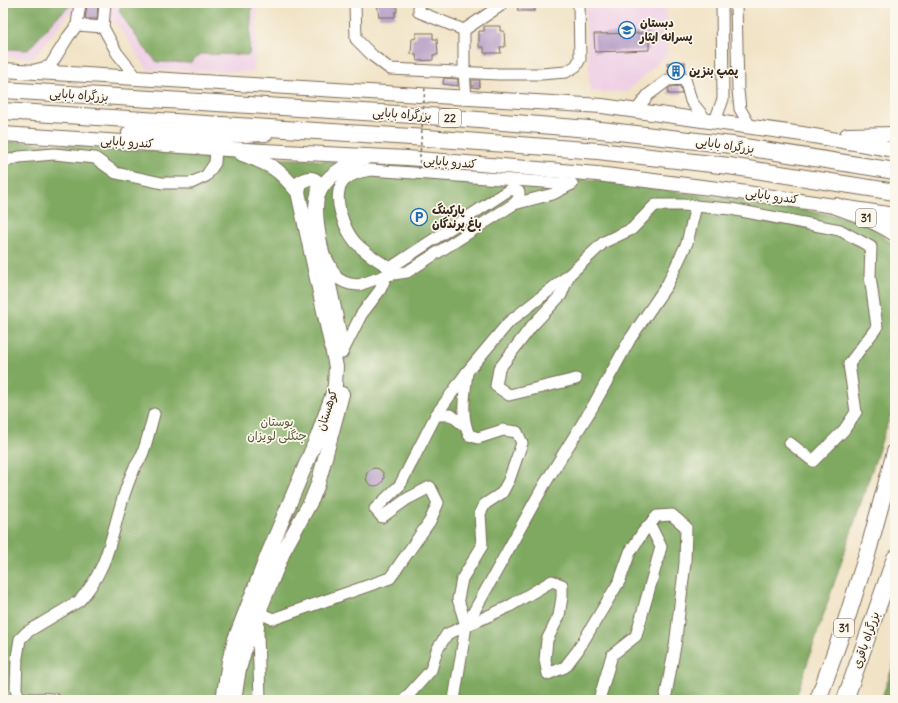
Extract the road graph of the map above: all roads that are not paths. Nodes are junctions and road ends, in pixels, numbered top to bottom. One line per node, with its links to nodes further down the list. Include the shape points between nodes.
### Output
1 (80, 3): 9 (street)
2 (105, 3): 10 (street)
3 (355, 3): 14 (street, via 356,39 390,69)
4 (419, 3): 11 (street, via 419,12)
5 (500, 3): 11 (street, via 500,6)
6 (579, 3): 14 (street, via 580,59 576,66 566,72)
7 (722, 3): 20 (street, via 723,99)
8 (736, 3): 21 (street, via 740,109)
9 (77, 25): 10 (street); 13 (street, via 50,66)
10 (103, 27): 15 (street, via 117,53)
11 (464, 30): 14 (street)
12 (3, 70): 13 (main road)
13 (33, 71): 15 (main road)
14 (464, 72): 17 (street)
15 (137, 78): 17 (main road)
16 (3, 90): 31 (highway, بزرگراه بابایی / 22, via 429,116 600,130 732,145)
17 (466, 98): 19 (main road, via 602,106)
18 (3, 111): 23 (highway, بزرگراه بابایی / 22)
19 (636, 111): 20 (main road); 20 (street, via 648,95 668,80 685,79 691,101)
20 (710, 121): 21 (main road)
21 (750, 126): 24 (main road)
22 (3, 131): 23 (main road, via 226,136)
23 (321, 131): 33 (highway, بزرگراه بابایی / 22, via 598,151 729,166)
24 (796, 133): 26 (main road); 28 (main road)
25 (3, 134): 27 (main road, کندرو بابایی)
26 (895, 134)
27 (221, 148): 29 (main road, کندرو بابایی); 30 (street, via 206,176 191,183 162,183 116,173 95,158 54,154 19,157); 32 (main road, کوهستان, via 267,163 283,174)
28 (895, 150)
29 (370, 157): 34 (main road, کوهستان, via 340,170 328,180); 36 (main road, کندرو بابایی, via 597,174)
30 (3, 162)
31 (895, 171)
32 (298, 192): 34 (main road, via 300,183 310,179 318,183); 51 (main road, کوهستان, via 336,368 332,396)
33 (895, 192)
34 (319, 193): 39 (main road, کوهستان, via 316,214)
35 (696, 206): 41 (street, via 655,205 632,229 604,242); 48 (street, via 731,209 840,230 871,247 870,276 877,327 849,364 856,412 844,430 813,461); 57 (street, via 687,243 667,285 630,339 592,408 544,485)
36 (836, 206): 37 (main road, کندرو بابایی); 38 (highway, 31, via 885,227)
37 (895, 215)
38 (895, 234)
39 (321, 246): 40 (street, via 338,278 344,282 359,285); 42 (main road, کوهستان)
40 (388, 272): 40 (street, via 408,272 514,204 553,194 572,184 370,170 355,173 342,183 338,198 340,211 354,240); 42 (street, via 380,290 361,315)
41 (569, 275): 43 (street, via 509,322); 44 (street, via 561,295 531,327 499,369 496,386 509,395)
42 (342, 353): 52 (main road, کوهستان, via 344,386)
43 (467, 372): 46 (street); 47 (street, via 463,415)
44 (576, 379)
45 (154, 414): 58 (street, via 100,573 79,601 27,632 20,639 16,690 19,696 26,699)
46 (436, 415): 47 (street, via 451,416); 56 (street, via 400,485 375,509 382,517 407,499 430,487 438,503 430,521 390,578 273,619 264,615)
47 (466, 427): 57 (street, via 469,434 478,438 503,430 517,432 522,442 502,493 485,504 480,513 482,546 462,579 458,599)
48 (790, 443)
49 (895, 452): 54 (highway, 31)
50 (895, 480): 54 (highway)
51 (294, 494): 52 (main road); 59 (main road, کوهستان, via 235,639)
52 (312, 500): 56 (main road, کوهستان, via 284,550)
53 (650, 525): 57 (street, via 630,552 620,580 565,668 548,674 544,660 547,640 559,616 562,585 552,582 508,607); 64 (street, via 661,547 636,636 612,655); 65 (street, via 657,516 672,515 686,527 685,563)
54 (867, 555): 66 (highway, بزرگراه باقری / 31)
55 (894, 559): 67 (highway, بزرگراه باقری / 31)
56 (260, 609): 60 (main road, کوهستان, via 239,669); 61 (street)
57 (466, 626): 62 (street, via 447,634 437,650 431,670); 63 (street)
58 (56, 700)
59 (222, 700)
60 (234, 700)
61 (260, 700)
62 (404, 700)
63 (454, 700)
64 (599, 700)
65 (666, 700)
66 (818, 700)
67 (845, 700)

